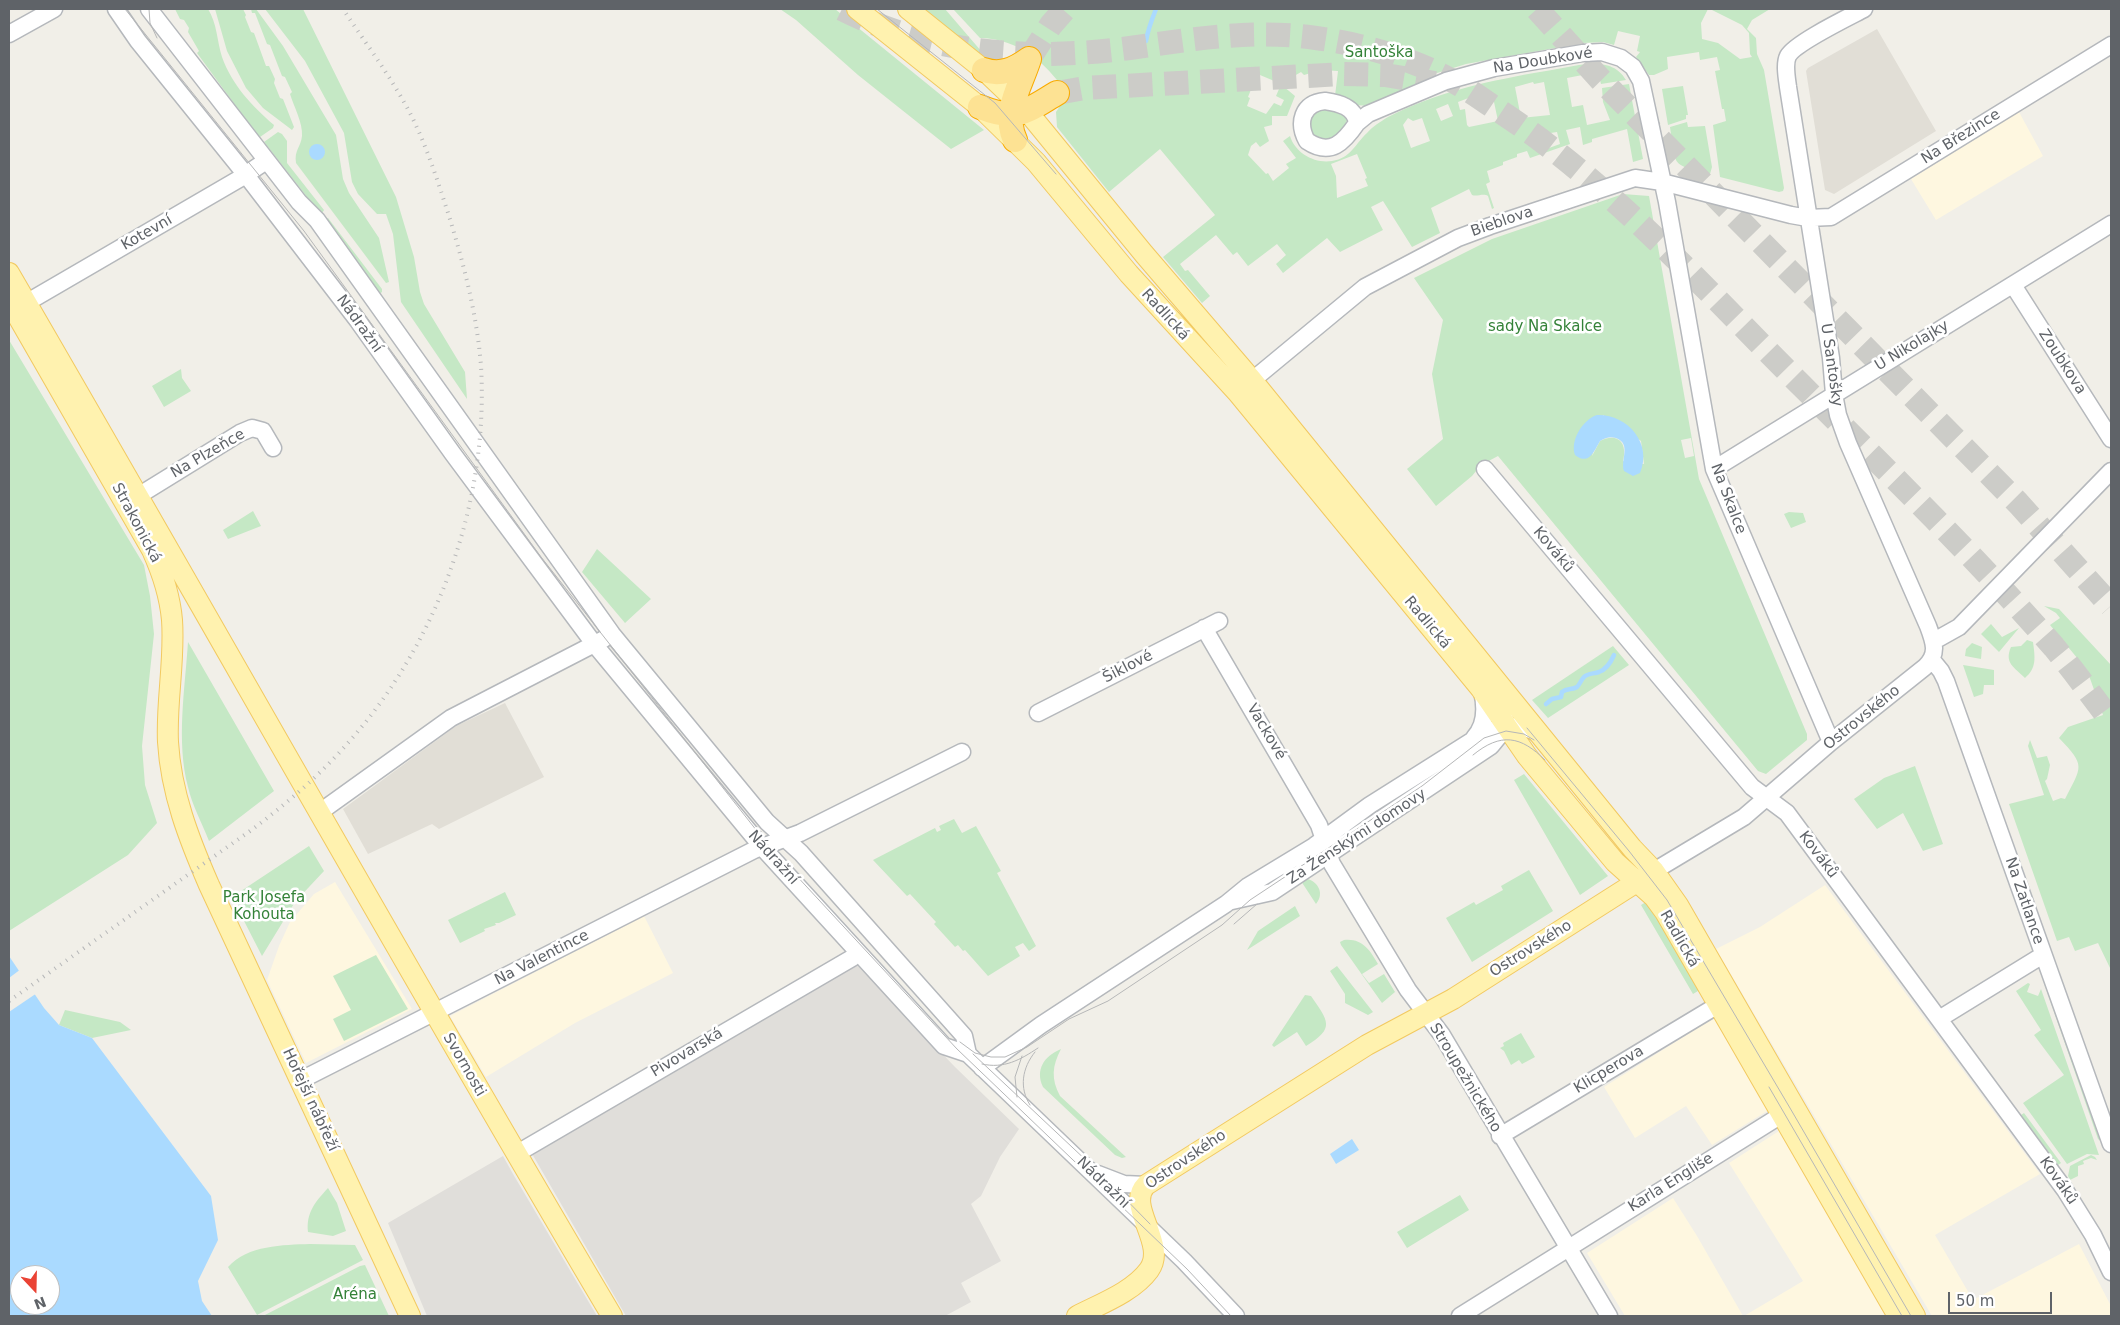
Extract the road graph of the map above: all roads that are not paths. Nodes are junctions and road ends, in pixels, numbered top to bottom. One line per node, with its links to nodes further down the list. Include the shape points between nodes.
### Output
1 (54, 9): 7 (street)
2 (116, 9): 16 (street, Nádražní, via 138,41)
3 (149, 9): 15 (street, Nádražní)
4 (857, 9): 11 (main road, Radlická)
5 (908, 9): 9 (main road, Radlická)
6 (1864, 9): 18 (street, U Santošky, via 1789,54 1788,87)
7 (10, 30)
8 (2111, 44): 18 (street, Na Březince, via 1838,214)
9 (984, 70): 12 (main road, Radlická); 12 (highway, via 1004,72 1029,59)
10 (1057, 93): 12 (highway)
11 (980, 107): 12 (highway); 14 (main road, Radlická)
12 (1017, 108): 14 (highway, via 1012,131); 23 (main road, Radlická, via 1144,254)
13 (1360, 117): 17 (street, Na Doubkové, via 1446,81 1494,68 1602,52 1621,58 1633,67 1641,81)
14 (1015, 140): 23 (main road, Radlická, via 1129,274)
15 (266, 161): 16 (street, Kotevní); 33 (street, Nádražní, via 317,220)
16 (246, 174): 22 (street, Kotevní); 35 (street, Nádražní)
17 (1662, 182): 18 (street, Bieblova); 23 (street, Bieblova, via 1636,178 1458,238 1365,287); 28 (street, Na Skalce)
18 (1808, 218): 24 (street, U Santošky)
19 (2111, 224): 21 (street, U Nikolajky)
20 (9, 272): 22 (main road, Strakonická)
21 (2013, 285): 24 (street, U Nikolajky); 25 (street, Zoubkova)
22 (18, 302): 30 (main road, Strakonická); 31 (main road, Strakonická, via 152,550 164,582)
23 (1245, 386): 38 (main road, Radlická)
24 (1834, 394): 28 (street, U Nikolajky); 34 (street, U Santošky, via 1848,442)
25 (2111, 439)
26 (273, 448): 30 (street, Na Plzeňce, via 263,431 252,428)
27 (1485, 469): 47 (street, Kováků, via 1752,787)
28 (1714, 469): 43 (street, Na Skalce)
29 (2111, 471): 34 (street, via 1965,621)
30 (138, 496): 37 (main road, Strakonická)
31 (172, 620): 37 (main road, via 180,611 192,612 219,657); 55 (main road, Strakonická, via 168,716 171,769 176,798)
32 (1211, 625): 39 (street, Šiklové); 50 (street, Vackové)
33 (612, 634): 35 (street); 49 (street, Nádražní, via 767,822)
34 (1934, 642): 36 (street, U Santošky)
35 (595, 644): 48 (street, via 450,718); 51 (street, Nádražní)
36 (1932, 660): 43 (street, Ostrovského); 58 (street, Na Zatlance, via 1946,681)
37 (243, 677): 48 (main road, Strakonická)
38 (1489, 684): 40 (main road, Radlická); 41 (main road, Radlická); 42 (street, via 1484,720)
39 (1038, 713)
40 (1505, 724): 41 (street, via 1522,726); 42 (street, Za Ženskými domovy); 45 (street, via 1498,738); 46 (main road, Radlická)
41 (1541, 735): 53 (main road, Radlická)
42 (1473, 740): 50 (street, Za Ženskými domovy, via 1370,805)
43 (1830, 742): 47 (street, Ostrovského)
44 (962, 752): 49 (street)
45 (1482, 754): 46 (street, via 1506,749); 52 (street, Za Ženskými domovy)
46 (1527, 756): 54 (main road, Radlická, via 1615,862)
47 (1766, 799): 53 (street, Ostrovského, via 1716,835); 62 (street, Kováků, via 1786,813)
48 (320, 812): 60 (main road, Svornosti)
49 (785, 838): 51 (street, Na Valentince); 63 (street, Nádražní, via 964,1036)
50 (1324, 839): 52 (street, Stroupežnického); 56 (street, Za Ženskými domovy, via 1248,886)
51 (762, 847): 57 (street, Nádražní); 60 (street, Na Valentince)
52 (1328, 856): 56 (street, Za Ženskými domovy, via 1272,892); 61 (street, Stroupežnického, via 1405,986)
53 (1654, 871): 54 (main road, Ostrovského); 85 (main road, Radlická, via 1683,913)
54 (1636, 882): 59 (main road, Radlická, via 1654,897 1665,912); 61 (main road, Ostrovského)
55 (209, 885): 65 (main road, Hořejší nábřeží)
56 (1226, 904): 64 (street, Za Ženskými domovy, via 1041,1025)
57 (858, 952): 63 (street, Nádražní, via 944,1046); 70 (street, Pivovarská)
58 (2043, 955): 62 (street); 66 (street, Na Zatlance)
59 (1718, 1005): 68 (street, Klicperova); 84 (main road, Radlická)
60 (434, 1013): 65 (street, Na Valentince); 70 (main road, Svornosti)
61 (1426, 1014): 68 (street, Stroupežnického, via 1445,1040); 72 (main road, Ostrovského, via 1367,1044)
62 (1939, 1019): 77 (street, Kováků, via 2065,1190)
63 (968, 1054): 64 (street, Nádražní)
64 (982, 1068): 71 (street, Nádražní)
65 (301, 1080): 78 (main road, Hořejší nábřeží)
66 (2106, 1116): 69 (street, Na Zatlance)
67 (1775, 1119): 74 (street, Karla Engliše)
68 (1500, 1136): 74 (street, Stroupežnického)
69 (2111, 1144)
70 (516, 1154): 79 (main road, Svornosti)
71 (1091, 1171): 72 (street, via 1124,1184); 73 (street, Nádražní)
72 (1146, 1185): 73 (main road, Ostrovského, via 1140,1200)
73 (1147, 1225): 75 (street, Nádražní); 76 (main road, Ostrovského, via 1154,1252)
74 (1568, 1248): 82 (street, Karla Engliše); 83 (street, Stroupežnického)
75 (1184, 1261): 76 (street, via 1168,1260); 81 (street, Nádražní)
76 (1150, 1269): 80 (main road, via 1132,1286)
77 (2111, 1272)
78 (410, 1316)
79 (612, 1316)
80 (1077, 1316)
81 (1236, 1316)
82 (1460, 1316)
83 (1609, 1316)
84 (1898, 1316)
85 (1915, 1316)

